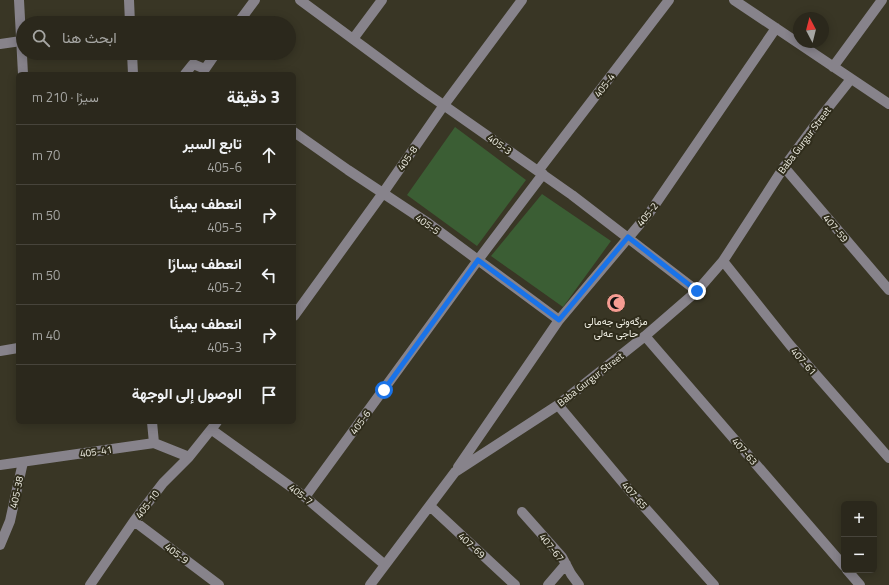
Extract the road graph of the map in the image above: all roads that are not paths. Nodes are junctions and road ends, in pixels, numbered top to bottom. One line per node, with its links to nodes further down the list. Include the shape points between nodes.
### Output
1 (19, 0): 10 (street)
2 (129, 0): 11 (street)
3 (255, 0): 12 (street)
4 (300, 0): 14 (street, 405-3)
5 (382, 0): 14 (street)
6 (522, 0): 27 (street, 405-8)
7 (669, 0): 30 (street, 405-4)
8 (734, 0): 13 (street)
9 (882, 0): 20 (street)
10 (20, 16)
11 (130, 16)
12 (243, 16)
13 (776, 28): 20 (street); 32 (street, 405-2, via 650,212)
14 (353, 39): 27 (street, 405-3)
15 (16, 42): 16 (street)
16 (0, 44)
17 (22, 60): 22 (street)
18 (132, 60): 23 (street)
19 (213, 60): 21 (street)
20 (833, 67): 25 (street)
21 (208, 71): 24 (street, via 193,64)
22 (23, 72)
23 (133, 72)
24 (187, 72)
25 (851, 79): 26 (street); 29 (street, Baba Gurgur Street)
26 (889, 104)
27 (444, 105): 30 (street, 405-3); 31 (street, 405-8)
28 (296, 133): 31 (street, 405-5)
29 (784, 166): 34 (street, Baba Gurgur Street); 35 (street, 407-59)
30 (540, 172): 32 (street, 405-3); 33 (street, 405-6)
31 (383, 193): 33 (street, 405-5); 37 (street, 405-8)
32 (628, 237): 36 (street, 405-3); 38 (street, 405-2)
33 (478, 260): 38 (street, 405-5); 51 (street, 405-6)
34 (723, 261): 36 (street, Baba Gurgur Street); 47 (street, 407-61, via 790,345)
35 (889, 290)
36 (697, 291): 39 (street, Baba Gurgur Street)
37 (296, 313)
38 (559, 320): 50 (street, 405-2)
39 (645, 336): 42 (street, Baba Gurgur Street); 56 (street, 407-63)
40 (16, 348): 41 (street)
41 (0, 351)
42 (558, 405): 50 (street, Baba Gurgur Street); 66 (street, 407-65)
43 (152, 424): 45 (street)
44 (215, 426): 46 (street, 405-10); 51 (street, 405-7)
45 (154, 443): 46 (street); 48 (street, 405-41)
46 (189, 457): 54 (street, 405-10, via 163,483)
47 (889, 458)
48 (23, 462): 49 (street, 405-41); 55 (street, 405-38, via 10,521)
49 (0, 465)
50 (454, 472): 52 (street, Baba Gurgur Street)
51 (305, 496): 58 (street, 405-7)
52 (430, 506): 58 (street, Baba Gurgur Street); 63 (street, 407-69)
53 (522, 512): 57 (street, 407-67)
54 (134, 521): 60 (street, 405-10); 61 (street, 405-9)
55 (0, 545)
56 (841, 563)
57 (566, 564): 64 (street); 65 (street, 407-67)
58 (385, 565): 62 (street, Baba Gurgur Street)
59 (850, 573): 67 (street)
60 (90, 585)
61 (219, 585)
62 (370, 585)
63 (515, 585)
64 (548, 585)
65 (579, 585)
66 (714, 585)
67 (860, 585)

